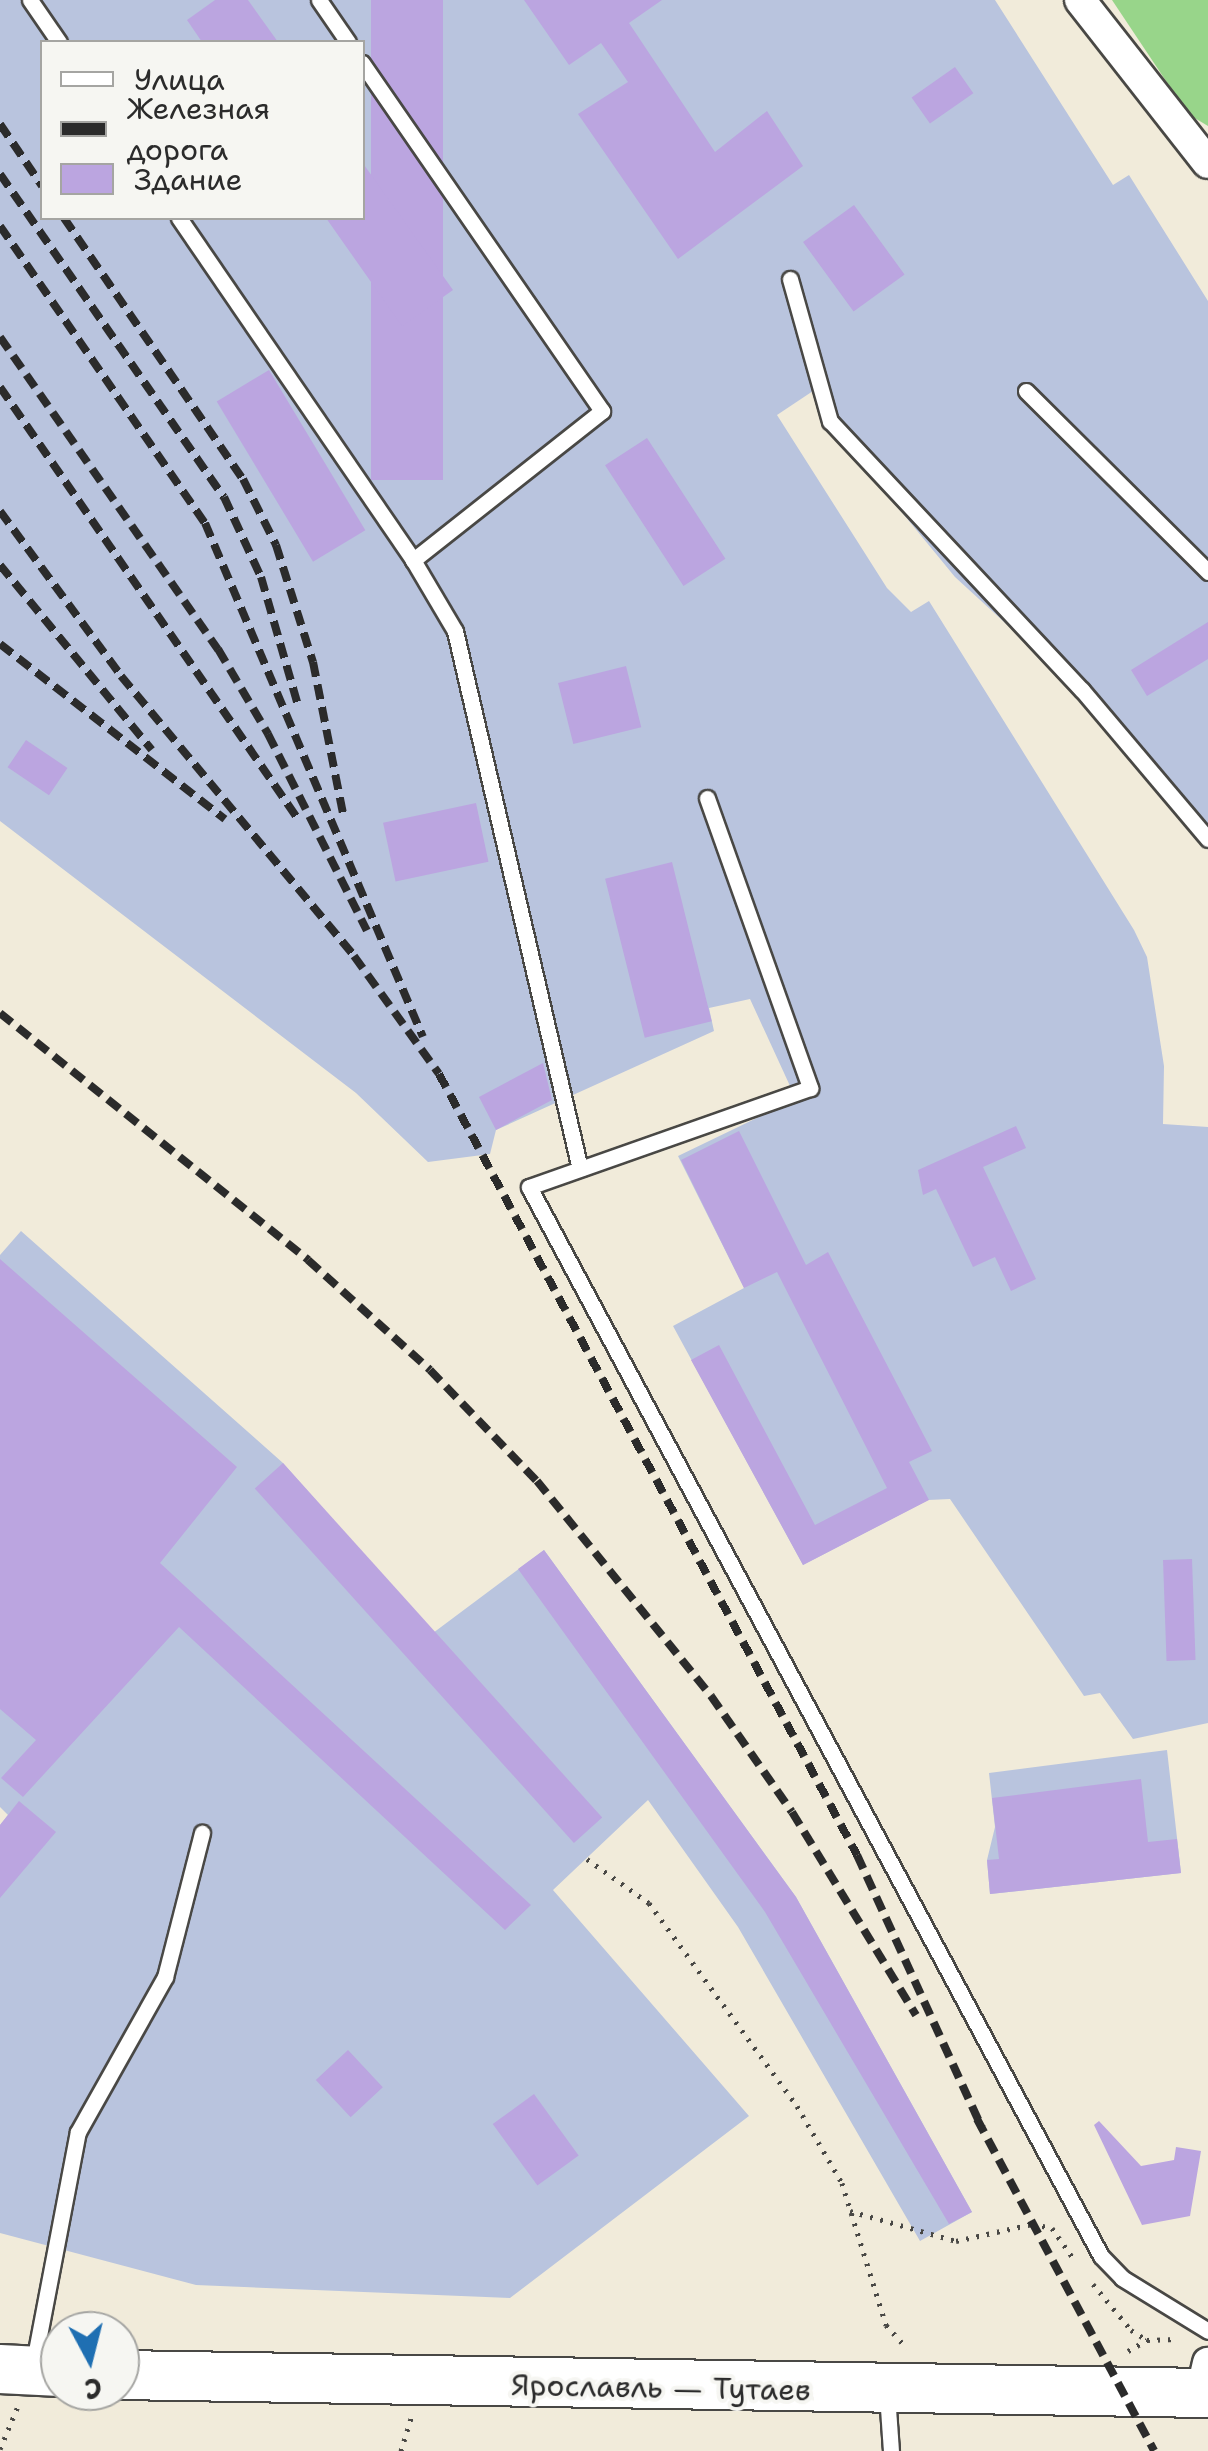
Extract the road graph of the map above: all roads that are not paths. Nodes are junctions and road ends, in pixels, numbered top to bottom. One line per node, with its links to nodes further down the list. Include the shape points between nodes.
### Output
1 (30, 0): 4 (lane)
2 (319, 0): 5 (lane)
3 (1080, 0): 7 (street)
4 (58, 40)
5 (347, 40)
6 (365, 67): 11 (lane, via 602,411)
7 (1208, 163)
8 (180, 220): 11 (lane)
9 (790, 279): 14 (lane, via 830,421 1082,690)
10 (1026, 392): 12 (lane)
11 (413, 560): 15 (lane, via 456,631)
12 (1208, 572)
13 (707, 798): 15 (lane, via 810,1088)
14 (1208, 839)
15 (580, 1169): 17 (lane, via 528,1187 1084,2227 1122,2278)
16 (202, 1833): 18 (lane, via 165,1977 78,2132)
17 (1208, 2331)
18 (31, 2371)
19 (140, 2375): 21 (main road, Ярославль — Тутаев)
20 (1204, 2376): 21 (main road, Ярославль — Тутаев)
21 (887, 2390): 22 (lane)
22 (890, 2451)

